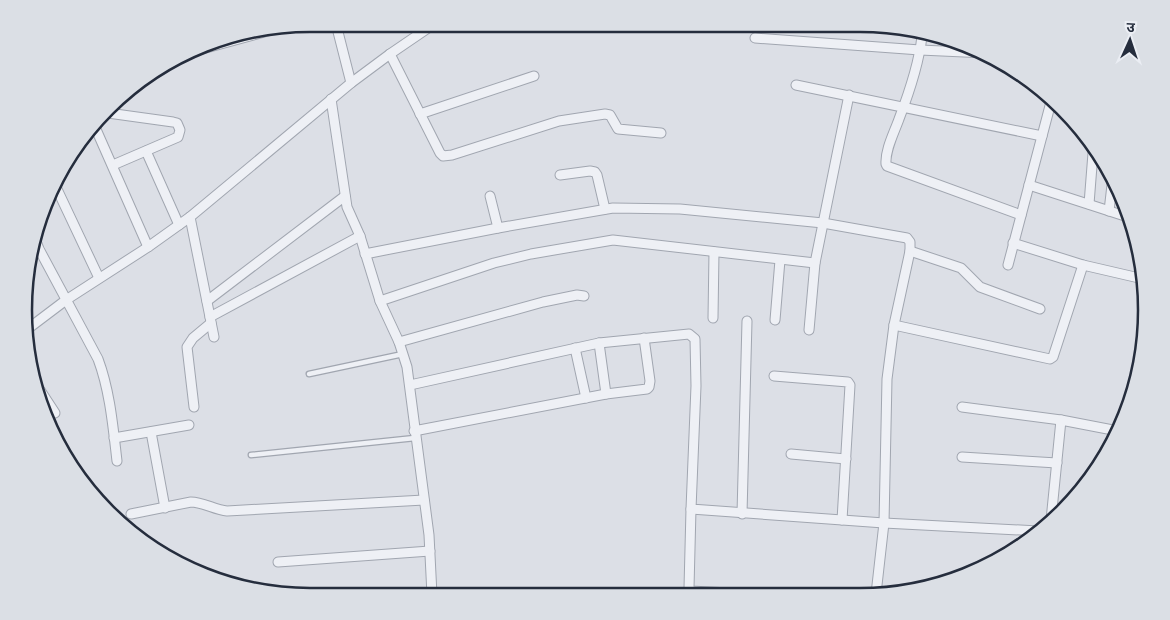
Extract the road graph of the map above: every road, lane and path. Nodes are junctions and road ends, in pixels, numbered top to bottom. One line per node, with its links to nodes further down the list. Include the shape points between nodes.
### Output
1 (338, 32): 9 (street)
2 (422, 32): 7 (street)
3 (755, 38): 5 (street)
4 (921, 40): 5 (street)
5 (920, 50): 6 (street); 13 (street)
6 (961, 52)
7 (390, 54): 9 (street); 16 (street)
8 (534, 76): 16 (street)
9 (351, 84): 12 (street)
10 (796, 84): 11 (street)
11 (849, 95): 13 (street); 35 (street)
12 (331, 99): 26 (street); 34 (street)
13 (903, 107): 19 (street); 32 (street, via 885,160 887,166)
14 (1050, 108): 19 (street)
15 (114, 114): 20 (street, via 174,122 179,126 178,137)
16 (420, 114): 18 (street, via 440,153 446,157 576,117 608,114 618,129)
17 (97, 132): 22 (street)
18 (661, 133)
19 (1042, 136): 24 (street)
20 (146, 150): 22 (street); 36 (street)
21 (1093, 159): 29 (street)
22 (113, 164): 40 (street)
23 (560, 175): 30 (street, via 594,172)
24 (1029, 185): 29 (street); 32 (street)
25 (59, 193): 50 (street)
26 (345, 196): 38 (street); 53 (street)
27 (490, 196): 37 (street)
28 (1113, 196): 31 (street)
29 (1089, 204): 31 (street)
30 (605, 210): 35 (street, via 680,209); 37 (street)
31 (1109, 211): 33 (street)
32 (1021, 215): 39 (street)
33 (1120, 215)
34 (190, 217): 36 (street); 53 (street)
35 (823, 222): 41 (street, via 904,236 909,239); 46 (street)
36 (179, 225): 40 (street)
37 (498, 228): 43 (street)
38 (360, 236): 43 (street); 57 (street)
39 (1014, 243): 47 (street); 48 (street)
40 (148, 247): 50 (street)
41 (910, 251): 55 (street, via 961,268 980,287); 61 (street)
42 (714, 252): 45 (street); 54 (street, via 613,240 494,263); 56 (street)
43 (366, 254): 54 (street)
44 (38, 255): 52 (street)
45 (780, 260): 46 (street); 58 (street)
46 (815, 262): 62 (street)
47 (1008, 265)
48 (1083, 265): 49 (street); 61 (street, via 1050,359)
49 (1135, 277)
50 (99, 278): 52 (street)
51 (584, 296): 65 (street, via 543,302)
52 (66, 300): 60 (street); 83 (street, via 102,370)
53 (207, 301): 57 (street)
54 (380, 301): 65 (street)
55 (1040, 309)
56 (713, 318)
57 (211, 320): 63 (street); 75 (street, via 188,347)
58 (775, 320)
59 (747, 321): 95 (street)
60 (33, 325)
61 (894, 326): 97 (street, via 887,379)
62 (808, 330)
63 (214, 337)
64 (644, 338): 66 (street); 72 (street, via 649,387); 92 (street, via 684,334 695,339)
65 (399, 342): 68 (street)
66 (599, 342): 67 (street); 72 (street)
67 (575, 348): 71 (street); 73 (street)
68 (403, 354): 69 (lane); 71 (street)
69 (309, 374)
70 (774, 376): 87 (street, via 849,383)
71 (410, 385): 82 (street)
72 (606, 394): 73 (street)
73 (586, 398): 82 (street)
74 (49, 404): 77 (street)
75 (194, 407)
76 (962, 407): 78 (street)
77 (55, 413)
78 (1061, 420): 80 (street); 89 (street)
79 (189, 425): 81 (street)
80 (1110, 430)
81 (151, 432): 83 (street); 91 (street)
82 (415, 434): 85 (lane); 90 (street)
83 (114, 438): 88 (street)
84 (791, 454): 87 (street)
85 (251, 455)
86 (962, 457): 89 (street)
87 (846, 459): 96 (street)
88 (118, 461)
89 (1057, 463): 93 (street)
90 (424, 500): 91 (street, via 227,511 197,502); 99 (street)
91 (165, 508): 94 (street)
92 (691, 509): 95 (street); 103 (street)
93 (1053, 509)
94 (131, 514)
95 (742, 514): 96 (street)
96 (842, 520): 97 (street)
97 (884, 523): 98 (street); 101 (street)
98 (1028, 530)
99 (430, 551): 100 (street); 102 (street)
100 (278, 562)
101 (877, 587)
102 (432, 588)
103 (689, 588)

